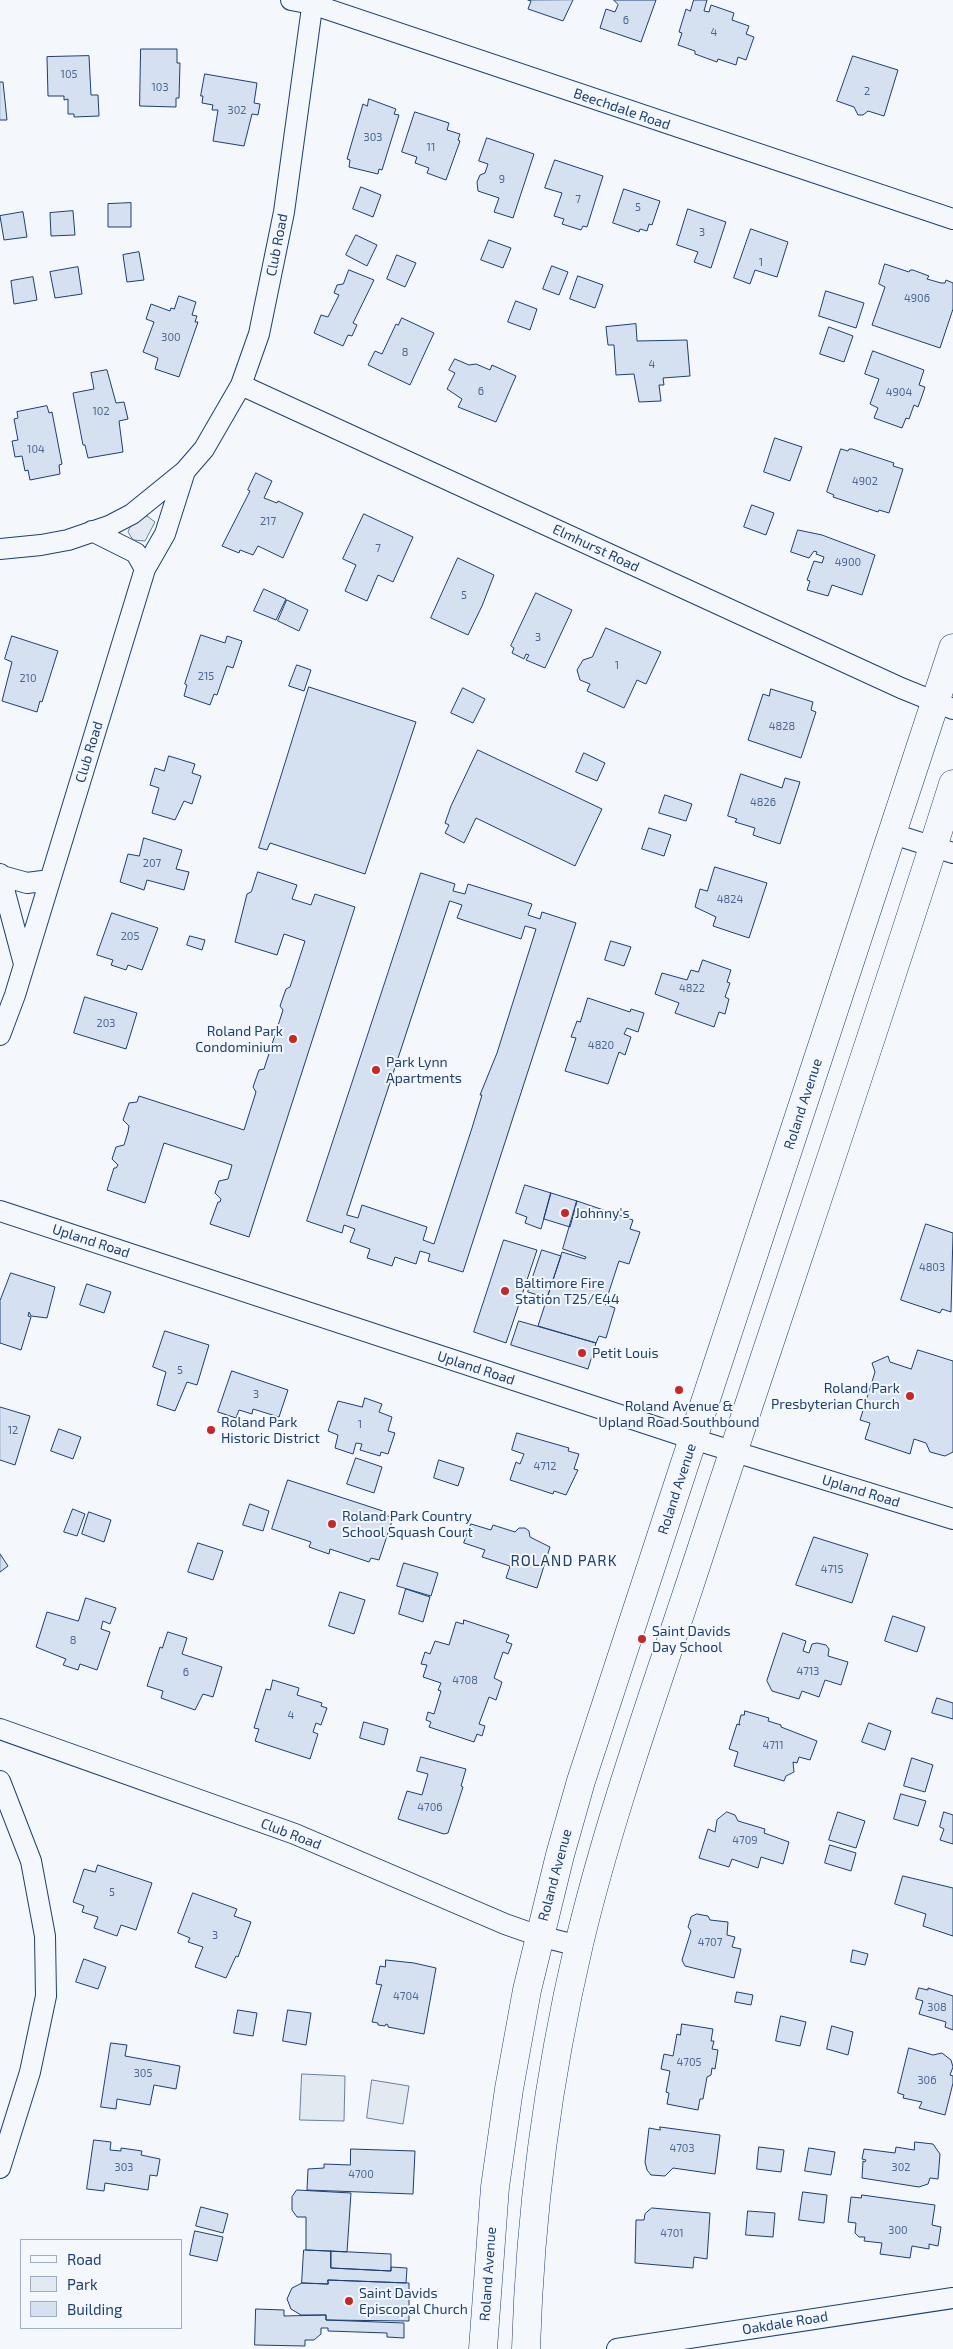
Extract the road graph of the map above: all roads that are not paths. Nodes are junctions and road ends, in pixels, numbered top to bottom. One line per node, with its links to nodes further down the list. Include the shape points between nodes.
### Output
1 (291, 0): 2 (street, Beechdale Road)
2 (312, 2): 3 (street, Beechdale Road); 4 (street, Club Road, via 284,212 259,334)
3 (953, 220)
4 (241, 385): 5 (street, Club Road, via 204,449); 10 (street, Elmhurst Road)
5 (185, 471): 6 (street, Club Road, via 132,514); 8 (street, Club Road, via 165,534)
6 (92, 531): 7 (street, via 68,540); 8 (street, via 136,553)
7 (0, 549)
8 (145, 569): 15 (street, Club Road)
9 (953, 648): 10 (main road, Roland Avenue)
10 (944, 706): 12 (main road, Roland Avenue)
11 (953, 784): 13 (main road)
12 (892, 834): 13 (street); 19 (main road, Roland Avenue)
13 (943, 850): 20 (main road)
14 (1, 875): 15 (street, via 27,883); 16 (street)
15 (50, 880): 16 (street, Club Road)
16 (24, 964): 17 (street, Club Road)
17 (0, 1035)
18 (0, 1210): 19 (street, Upland Road)
19 (693, 1439): 20 (street, Upland Road); 24 (main road, Roland Avenue, via 581,1781)
20 (734, 1452): 21 (street, Upland Road); 25 (main road, via 616,1814)
21 (953, 1519)
22 (0, 1729): 24 (street, Club Road, via 295,1834)
23 (0, 1781): 26 (street, via 31,1861 45,1936 46,1996 30,2072)
24 (539, 1936): 25 (street, Club Road); 28 (main road, Roland Avenue, via 517,2039 501,2141)
25 (579, 1946): 29 (main road, via 557,2050 539,2170 531,2241)
26 (1, 2163)
27 (953, 2298): 30 (street, Oakdale Road)
28 (483, 2349)
29 (526, 2349)
30 (617, 2349)

